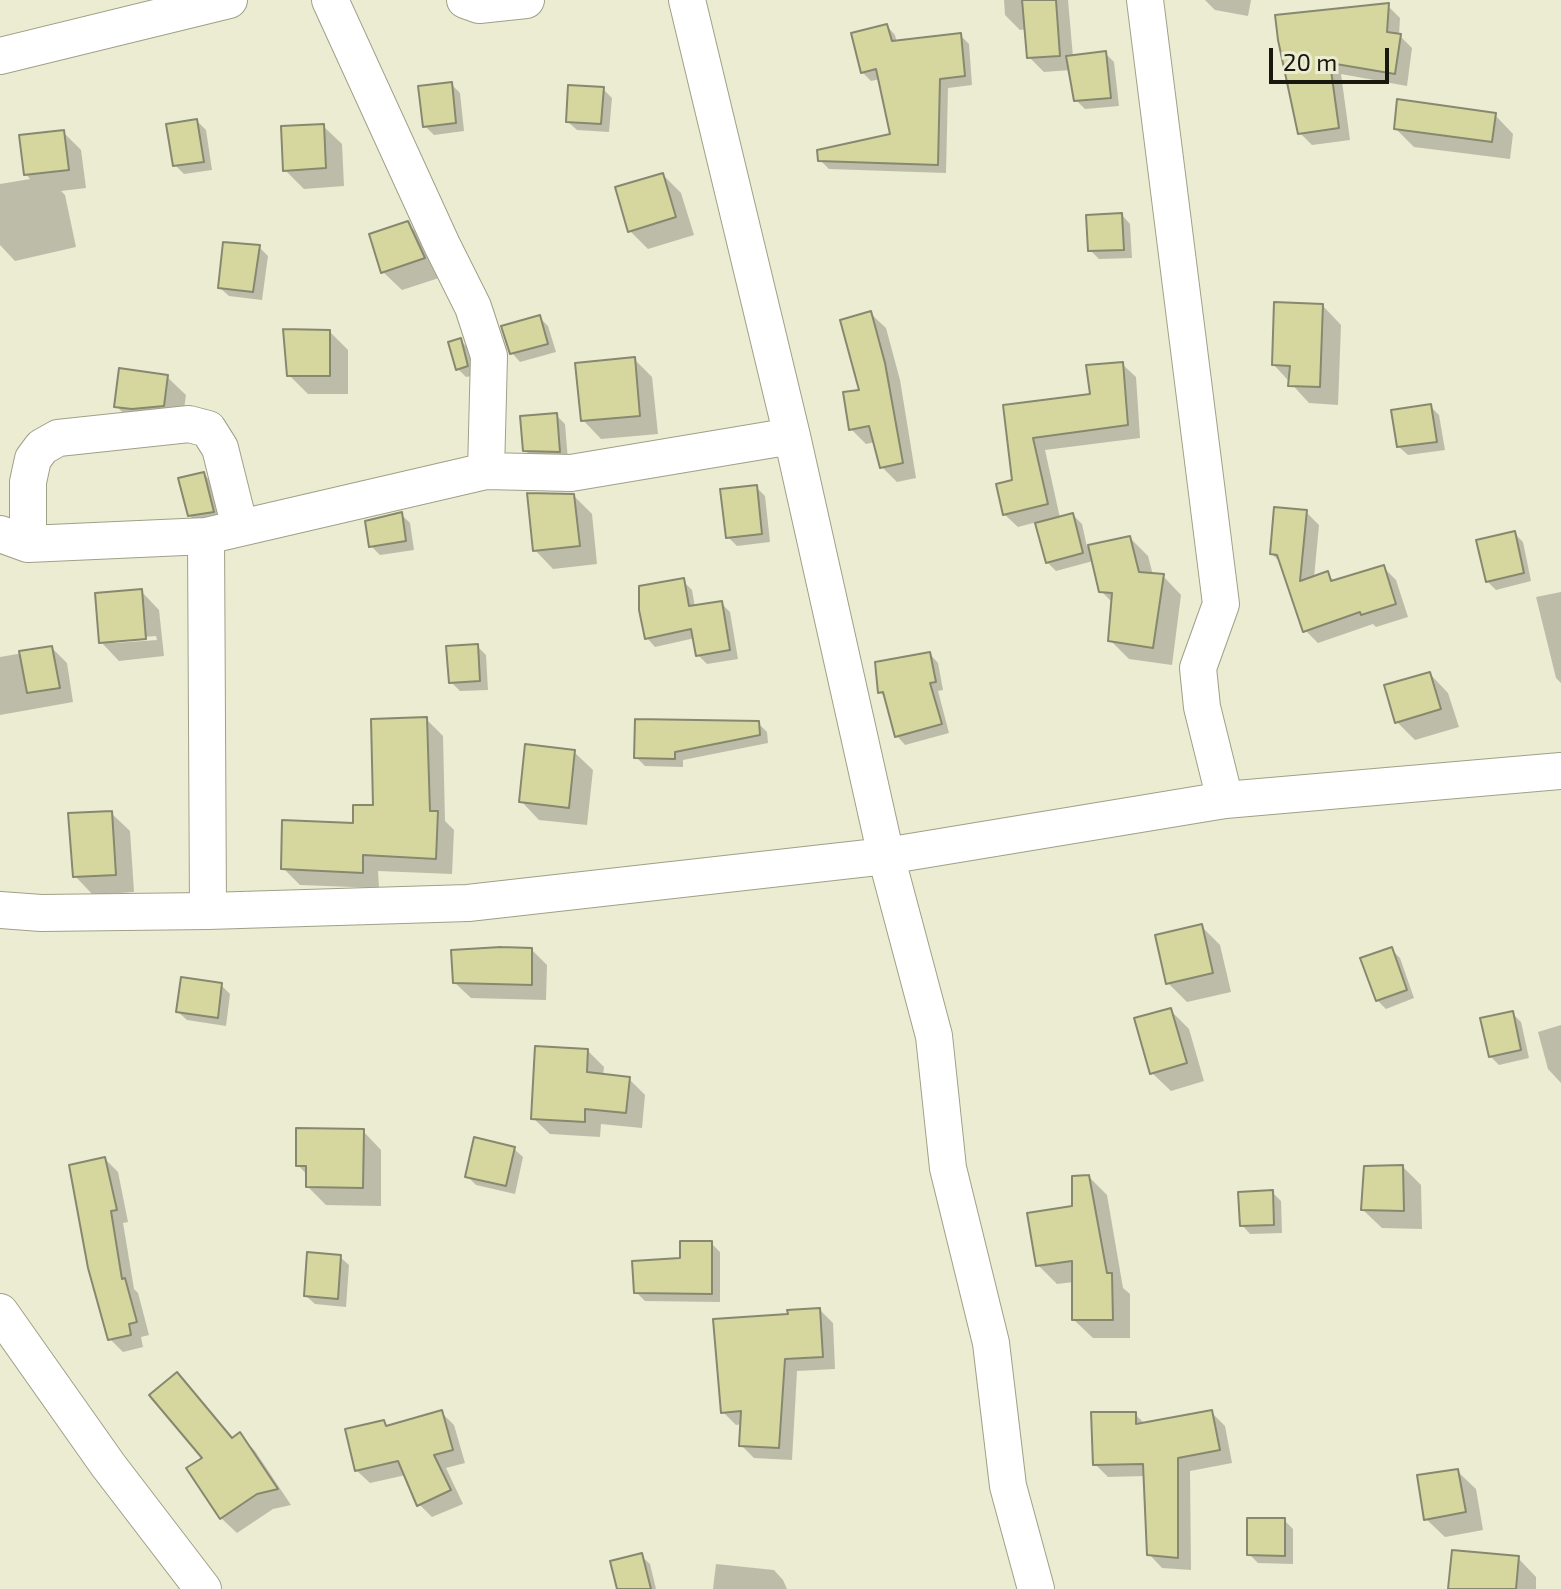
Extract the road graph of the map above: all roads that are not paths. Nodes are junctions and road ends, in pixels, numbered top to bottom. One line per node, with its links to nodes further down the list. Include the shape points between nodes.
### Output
1 (229, 0): 7 (street)
2 (330, 0): 9 (street, via 473,307 489,356)
3 (465, 0): 4 (street, via 479,5)
4 (526, 0)
5 (687, 0): 8 (street)
6 (1145, 0): 13 (street, via 1221,604 1198,668)
7 (0, 56)
8 (792, 436): 9 (street, via 571,473); 14 (street)
9 (486, 471): 10 (street)
10 (223, 532): 11 (street); 11 (street, via 220,448 208,429 189,424 58,438 42,447 33,459); 16 (street)
11 (14, 539)
12 (1561, 771): 13 (street)
13 (1225, 800): 14 (street)
14 (886, 856): 16 (street, via 468,903); 19 (street, via 934,1036 948,1168 991,1343 1008,1486)
15 (0, 910): 16 (street)
16 (208, 911)
17 (0, 1312): 18 (street)
18 (203, 1589)
19 (1036, 1589)

